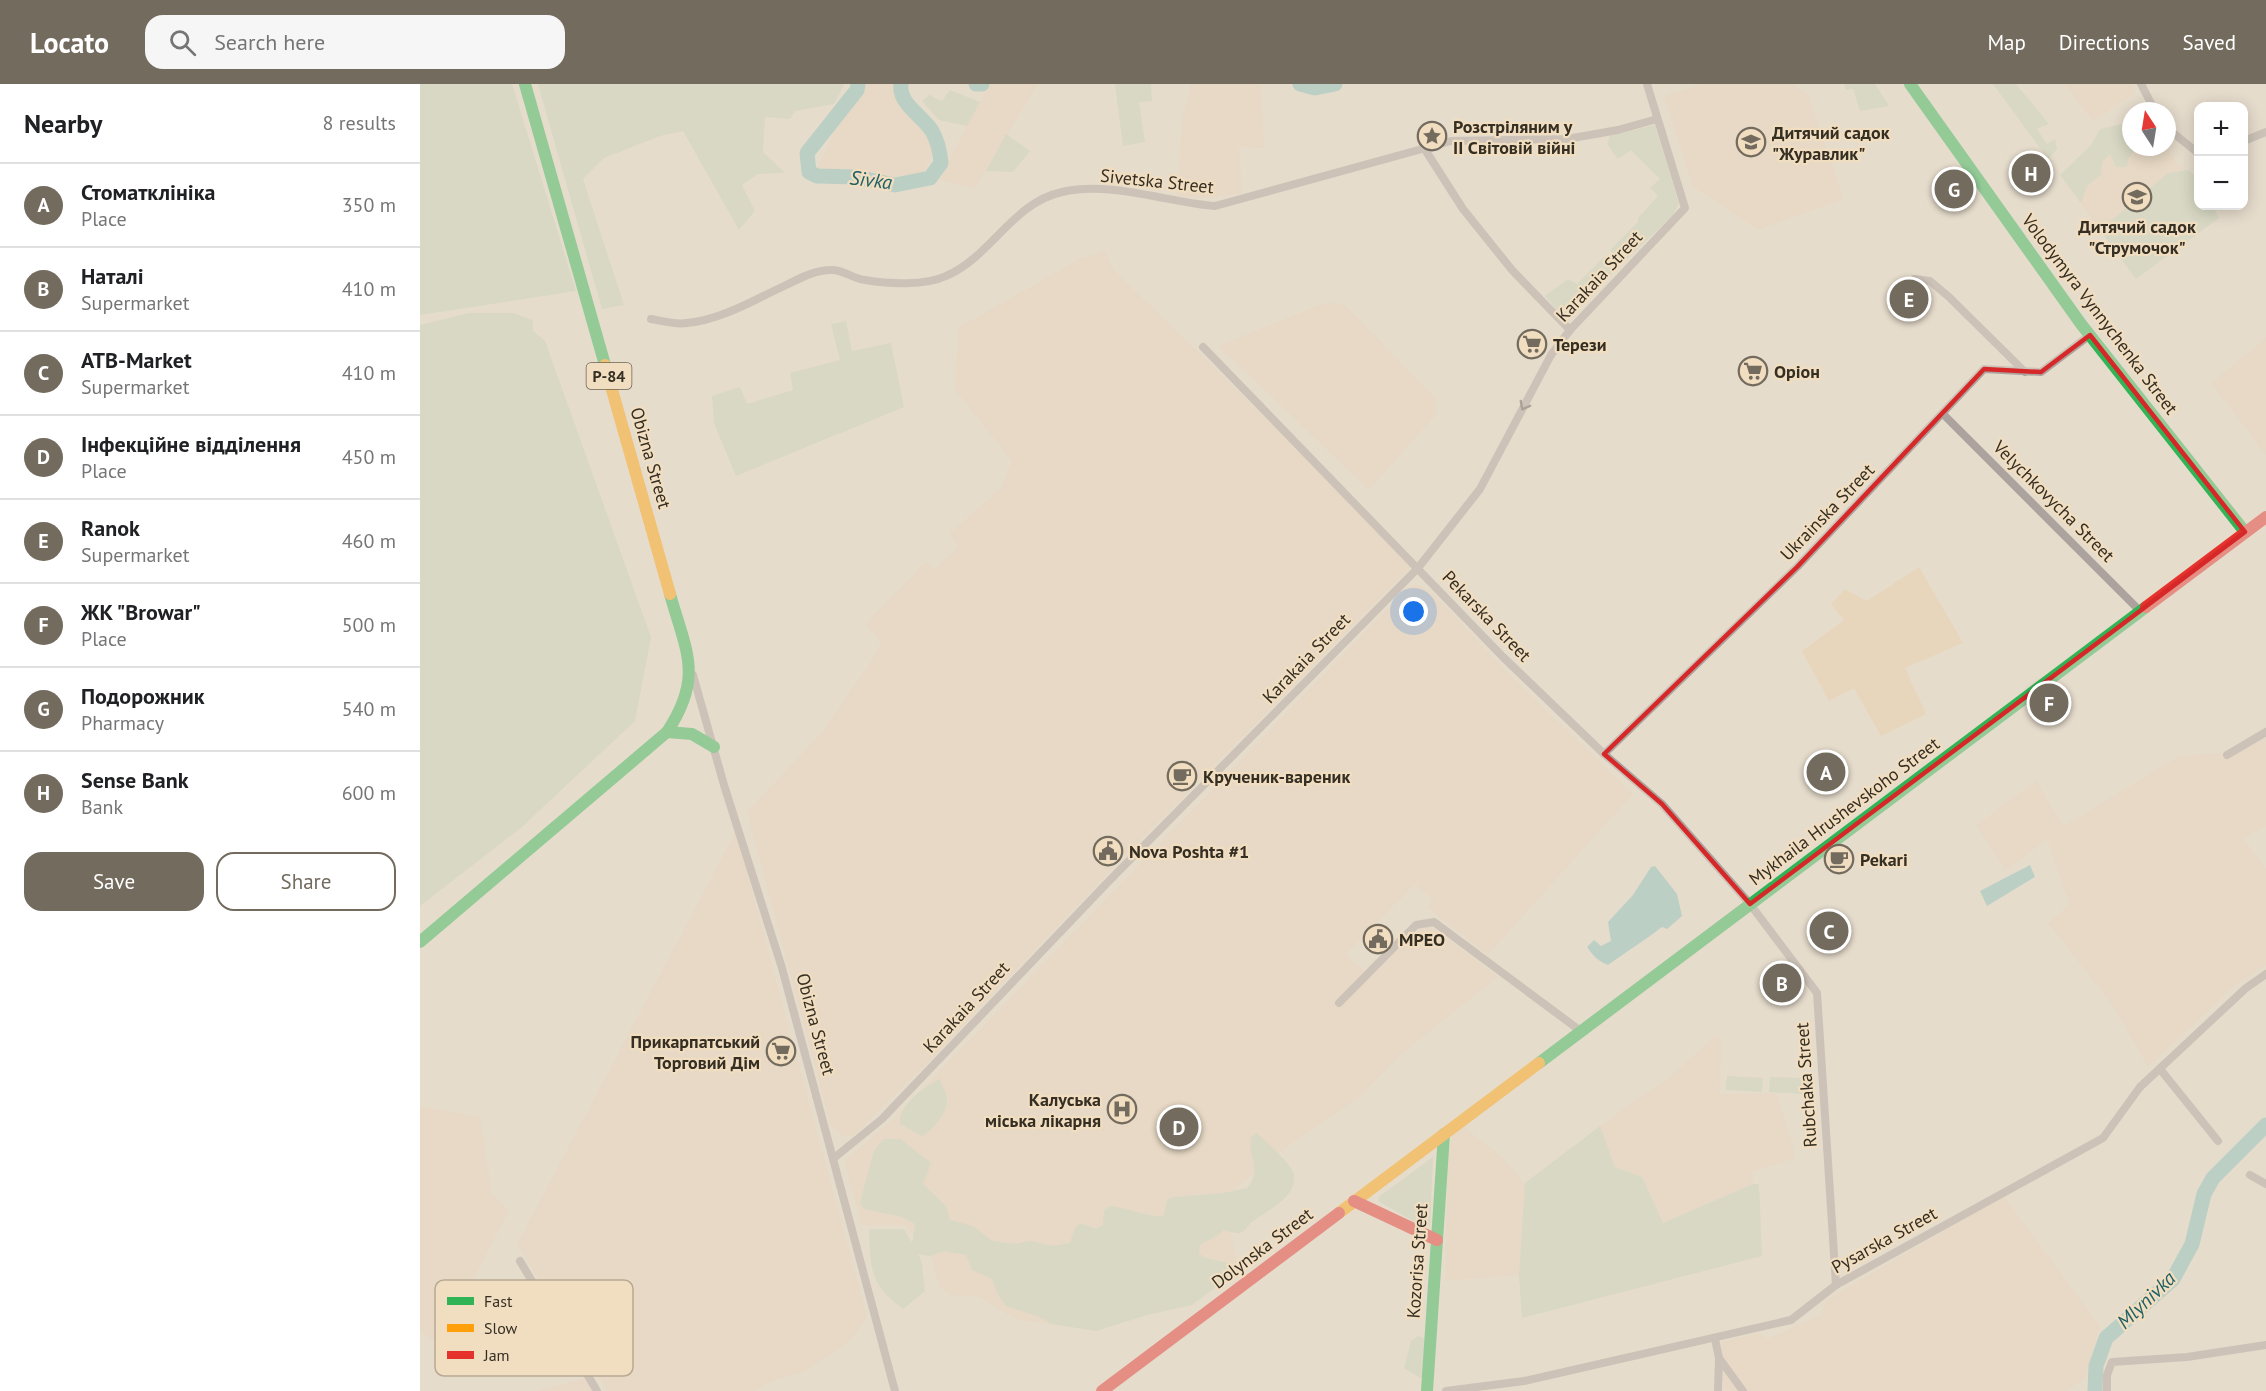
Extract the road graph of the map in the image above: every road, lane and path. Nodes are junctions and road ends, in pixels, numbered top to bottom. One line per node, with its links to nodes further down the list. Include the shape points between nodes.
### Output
1 (525, 84): 23 (main road, Obizna Street / Р-84)
2 (1647, 84): 6 (street)
3 (1910, 84): 15 (main road, Volodymyra Vynnychenka Street)
4 (2140, 84): 5 (street)
5 (2150, 102)
6 (1657, 119): 10 (street, Sivetska Street, via 1567,139 1478,139); 14 (street, Karakaia Street, via 1685,208)
7 (2266, 132): 9 (street)
8 (2176, 135): 11 (street)
9 (2248, 139)
10 (1424, 148): 13 (street, Sivetska Street, via 1215,206 1104,189 1063,191 1041,198 1009,222 969,264 938,280 864,280 833,269 811,273 724,313 686,324); 14 (street, via 1463,209 1512,270)
11 (2194, 149)
12 (1915, 279): 17 (street, via 1930,281 1949,297)
13 (651, 319)
14 (1570, 330): 21 (street, Karakaia Street, one-way to 21, via 1551,355 1480,489)
15 (2090, 335): 17 (street, Ukrainska Street, via 2041,372); 20 (main road, Volodymyra Vynnychenka Street)
16 (1203, 347): 21 (street, Pekarska Street)
17 (2025, 372): 18 (street, Ukrainska Street, via 1984,369)
18 (1944, 415): 22 (street, Velychkovycha Street); 27 (street, Ukrainska Street, via 1759,606)
19 (2266, 517): 20 (main road, Mykhaila Hrushevskoho Street)
20 (2245, 532): 22 (main road, Mykhaila Hrushevskoho Street)
21 (1418, 568): 27 (street, Pekarska Street); 37 (street, Karakaia Street, via 1109,881 882,1119)
22 (2140, 611): 29 (main road, Mykhaila Hrushevskoho Street)
23 (691, 669): 24 (main road, Obizna Street / Р-84, via 686,697); 26 (street, Obizna Street)
24 (667, 732): 26 (main road, via 690,732); 30 (main road, Obizna Street / Р-84)
25 (2266, 732): 28 (street)
26 (714, 747): 37 (street, Obizna Street, via 782,968)
27 (1604, 754): 29 (street, Pekarska Street, via 1662,804)
28 (2227, 754)
29 (1750, 904): 33 (main road, Mykhaila Hrushevskoho Street); 44 (street, Rubchaka Street, via 1817,993)
30 (420, 942)
31 (2266, 974): 34 (street, Pysarska Street)
32 (1339, 1003): 33 (street, via 1416,925 1434,922)
33 (1582, 1032): 35 (main road, Mykhaila Hrushevskoho Street)
34 (2160, 1069): 36 (street); 44 (street, Pysarska Street, via 2140,1087 2103,1137)
35 (1444, 1134): 40 (main road, Dolynska Street); 41 (main road, Kozorisa Street)
36 (2218, 1141)
37 (834, 1158): 50 (street, Obizna Street)
38 (2250, 1175): 39 (street)
39 (2266, 1184)
40 (1354, 1201): 41 (main road); 51 (main road, Dolynska Street)
41 (1437, 1240): 52 (main road, Kozorisa Street)
42 (520, 1261): 43 (street)
43 (531, 1280)
44 (1836, 1285): 45 (street, Pysarska Street, via 1791,1320)
45 (1715, 1339): 47 (street); 53 (street, Pysarska Street, via 1524,1381)
46 (2266, 1345): 56 (street, via 2187,1357 2112,1362)
47 (1719, 1358): 54 (street); 55 (street)
48 (588, 1376): 49 (street)
49 (597, 1391)
50 (895, 1391)
51 (1102, 1391)
52 (1427, 1391)
53 (1446, 1391)
54 (1718, 1391)
55 (1743, 1391)
56 (2107, 1391)

